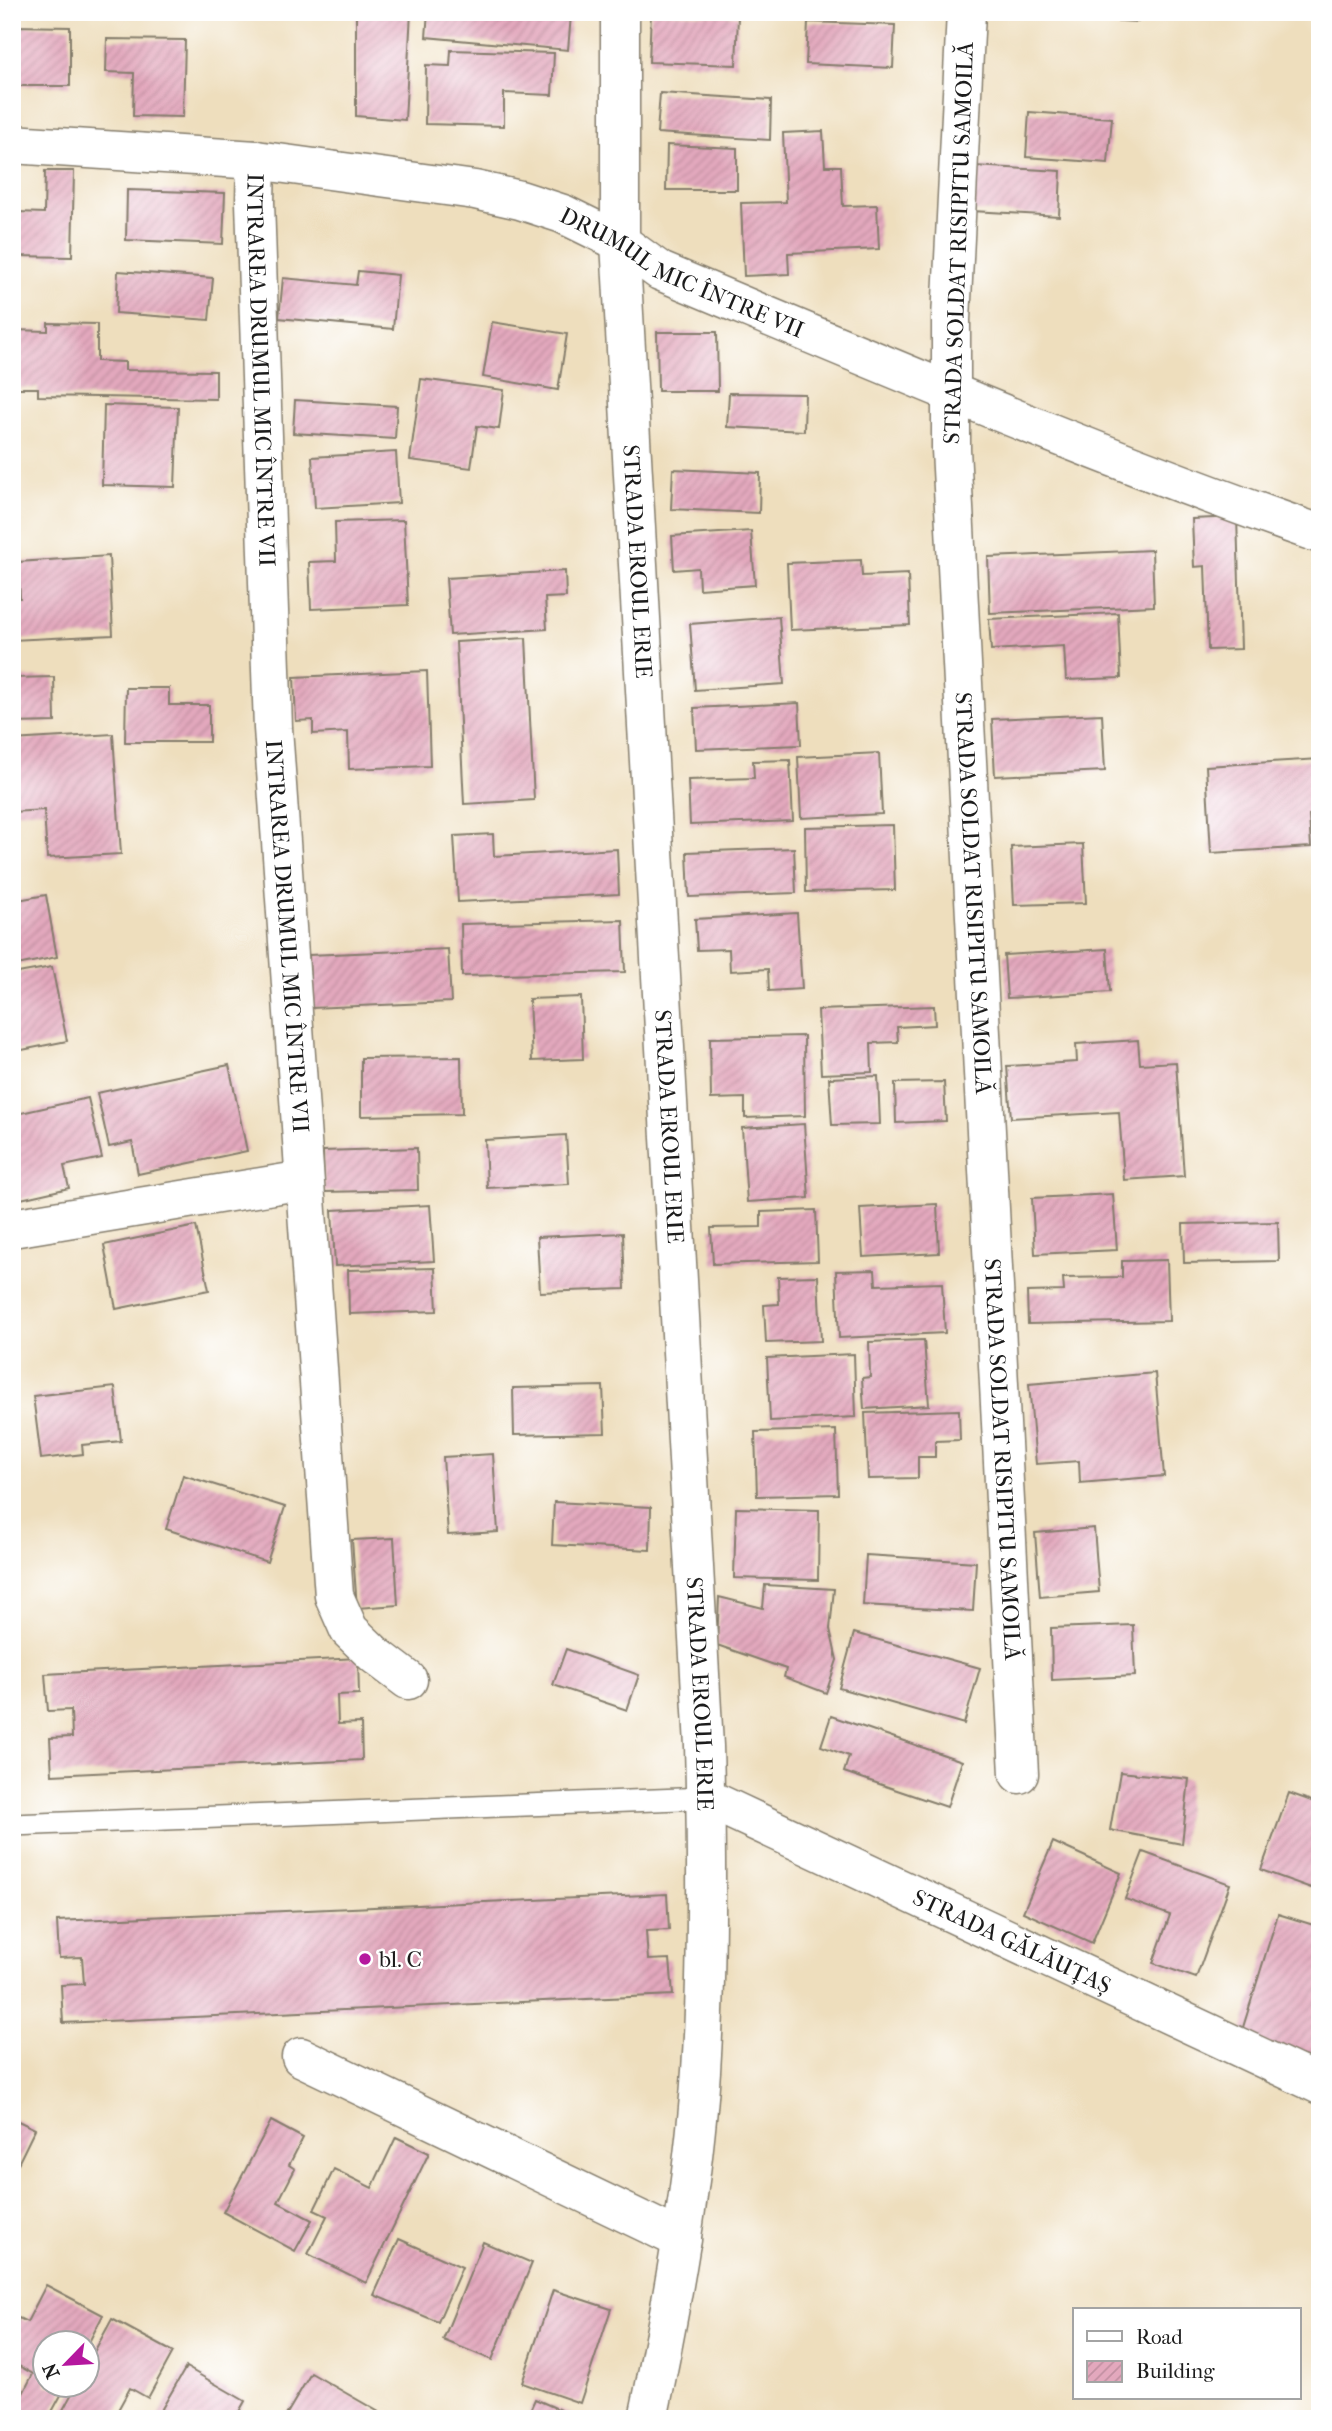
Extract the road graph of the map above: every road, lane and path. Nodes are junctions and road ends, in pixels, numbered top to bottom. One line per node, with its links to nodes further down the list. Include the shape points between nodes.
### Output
1 (620, 12): 5 (street, STRADA EROUL ERIE)
2 (966, 12): 6 (street, STRADA SOLDAT RISIPITU SAMOILĂ)
3 (12, 144): 4 (street, DRUMUL MIC ÎNTRE VII)
4 (256, 160): 5 (street, DRUMUL MIC ÎNTRE VII, via 520,200 563,214); 8 (street, INTRAREA DRUMUL MIC ÎNTRE VII, via 273,728)
5 (620, 242): 6 (street, DRUMUL MIC ÎNTRE VII, via 660,271); 12 (street, STRADA EROUL ERIE)
6 (949, 391): 7 (street, DRUMUL MIC ÎNTRE VII); 11 (street, STRADA SOLDAT RISIPITU SAMOILĂ)
7 (1320, 534)
8 (304, 1180): 9 (street); 10 (street, INTRAREA DRUMUL MIC ÎNTRE VII, via 334,1596 349,1630)
9 (12, 1228)
10 (408, 1680)
11 (1019, 1774)
12 (706, 1798): 13 (lane); 15 (street, STRADA GĂLĂUȚAȘ); 16 (street, STRADA EROUL ERIE, via 701,2072)
13 (12, 1825)
14 (302, 2057): 16 (street)
15 (1320, 2085)
16 (682, 2240): 17 (street, STRADA EROUL ERIE)
17 (648, 2419)

